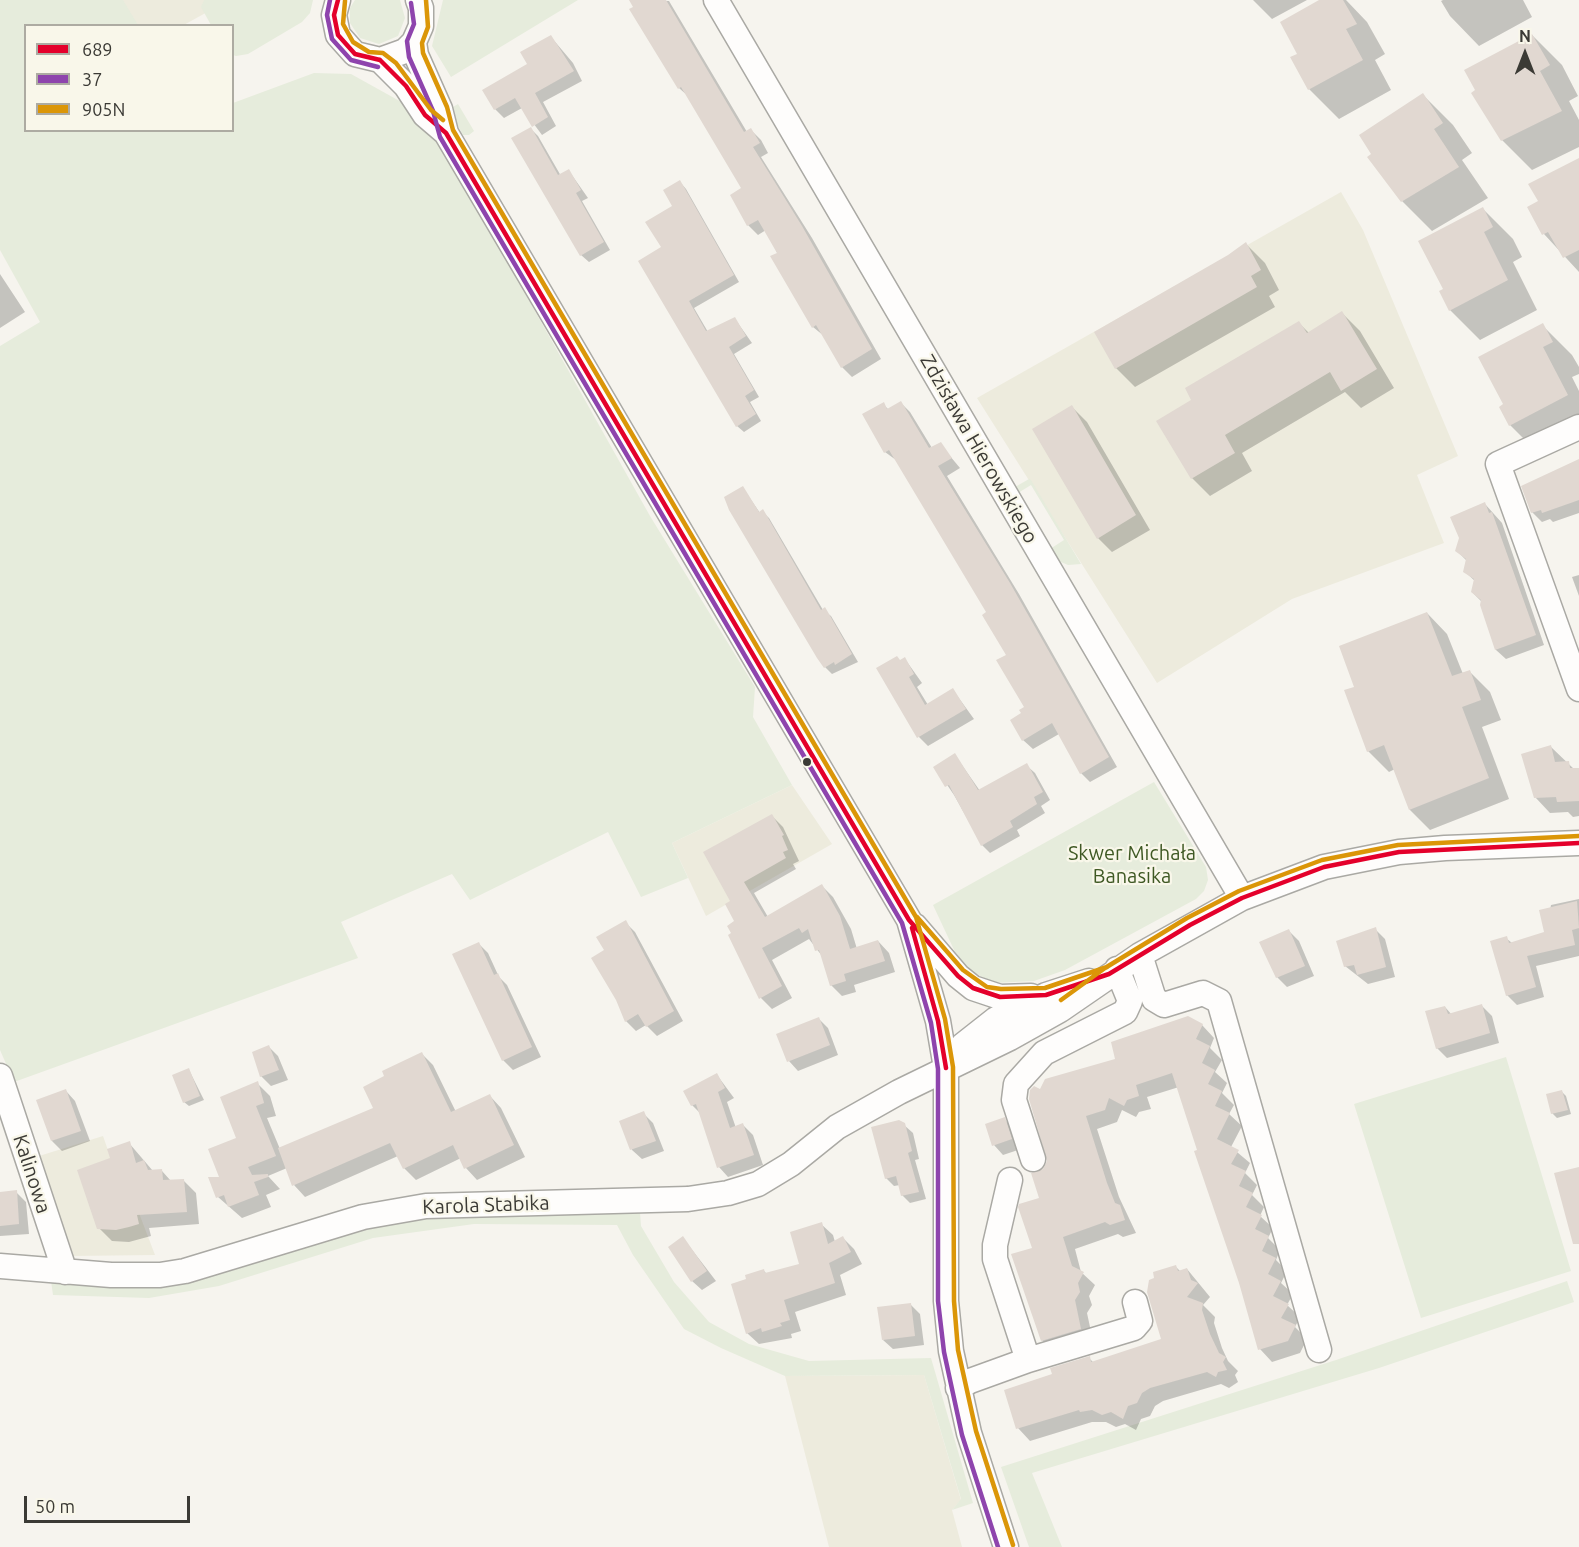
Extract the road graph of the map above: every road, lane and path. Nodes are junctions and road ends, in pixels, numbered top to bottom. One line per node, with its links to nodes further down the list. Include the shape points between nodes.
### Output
1 (338, 0): 5 (street, via 334,15 338,35 355,54)
2 (716, 0): 10 (street, Zdzisława Hierowskiego)
3 (422, 3): 4 (street, via 421,26)
4 (414, 42): 5 (street, via 405,51); 6 (street)
5 (380, 60): 6 (street, via 406,86 425,115)
6 (446, 133): 11 (street)
7 (1579, 428): 8 (street, via 1498,464)
8 (1579, 689)
9 (1579, 843): 10 (street, via 1400,852 1324,867)
10 (1242, 898): 12 (street)
11 (909, 920): 14 (street, via 973,988 1000,997); 15 (street, via 938,1021)
12 (1140, 955): 13 (street); 22 (street, via 1154,999 1164,1005 1203,993 1219,1001)
13 (1113, 972): 14 (street); 15 (street, Karola Stabika, via 1060,1010); 17 (street, via 1130,1001 1125,1012 1044,1053 1016,1084 1014,1100)
14 (1046, 995): 15 (street, via 990,1022)
15 (946, 1068): 20 (street, Karola Stabika, via 837,1127 791,1164 758,1184 728,1193 688,1199 426,1206 363,1218 185,1271 111,1275); 24 (street, via 946,1301)
16 (0, 1076): 20 (street, Kalinowa)
17 (1033, 1159)
18 (1010, 1180): 23 (street, via 995,1259)
19 (0, 1266): 20 (street, Karola Stabika)
20 (64, 1272)
21 (1135, 1302): 23 (street, via 1140,1321 1134,1328)
22 (1319, 1350)
23 (1028, 1360): 24 (street)
24 (958, 1388): 25 (street)
25 (1006, 1547)

